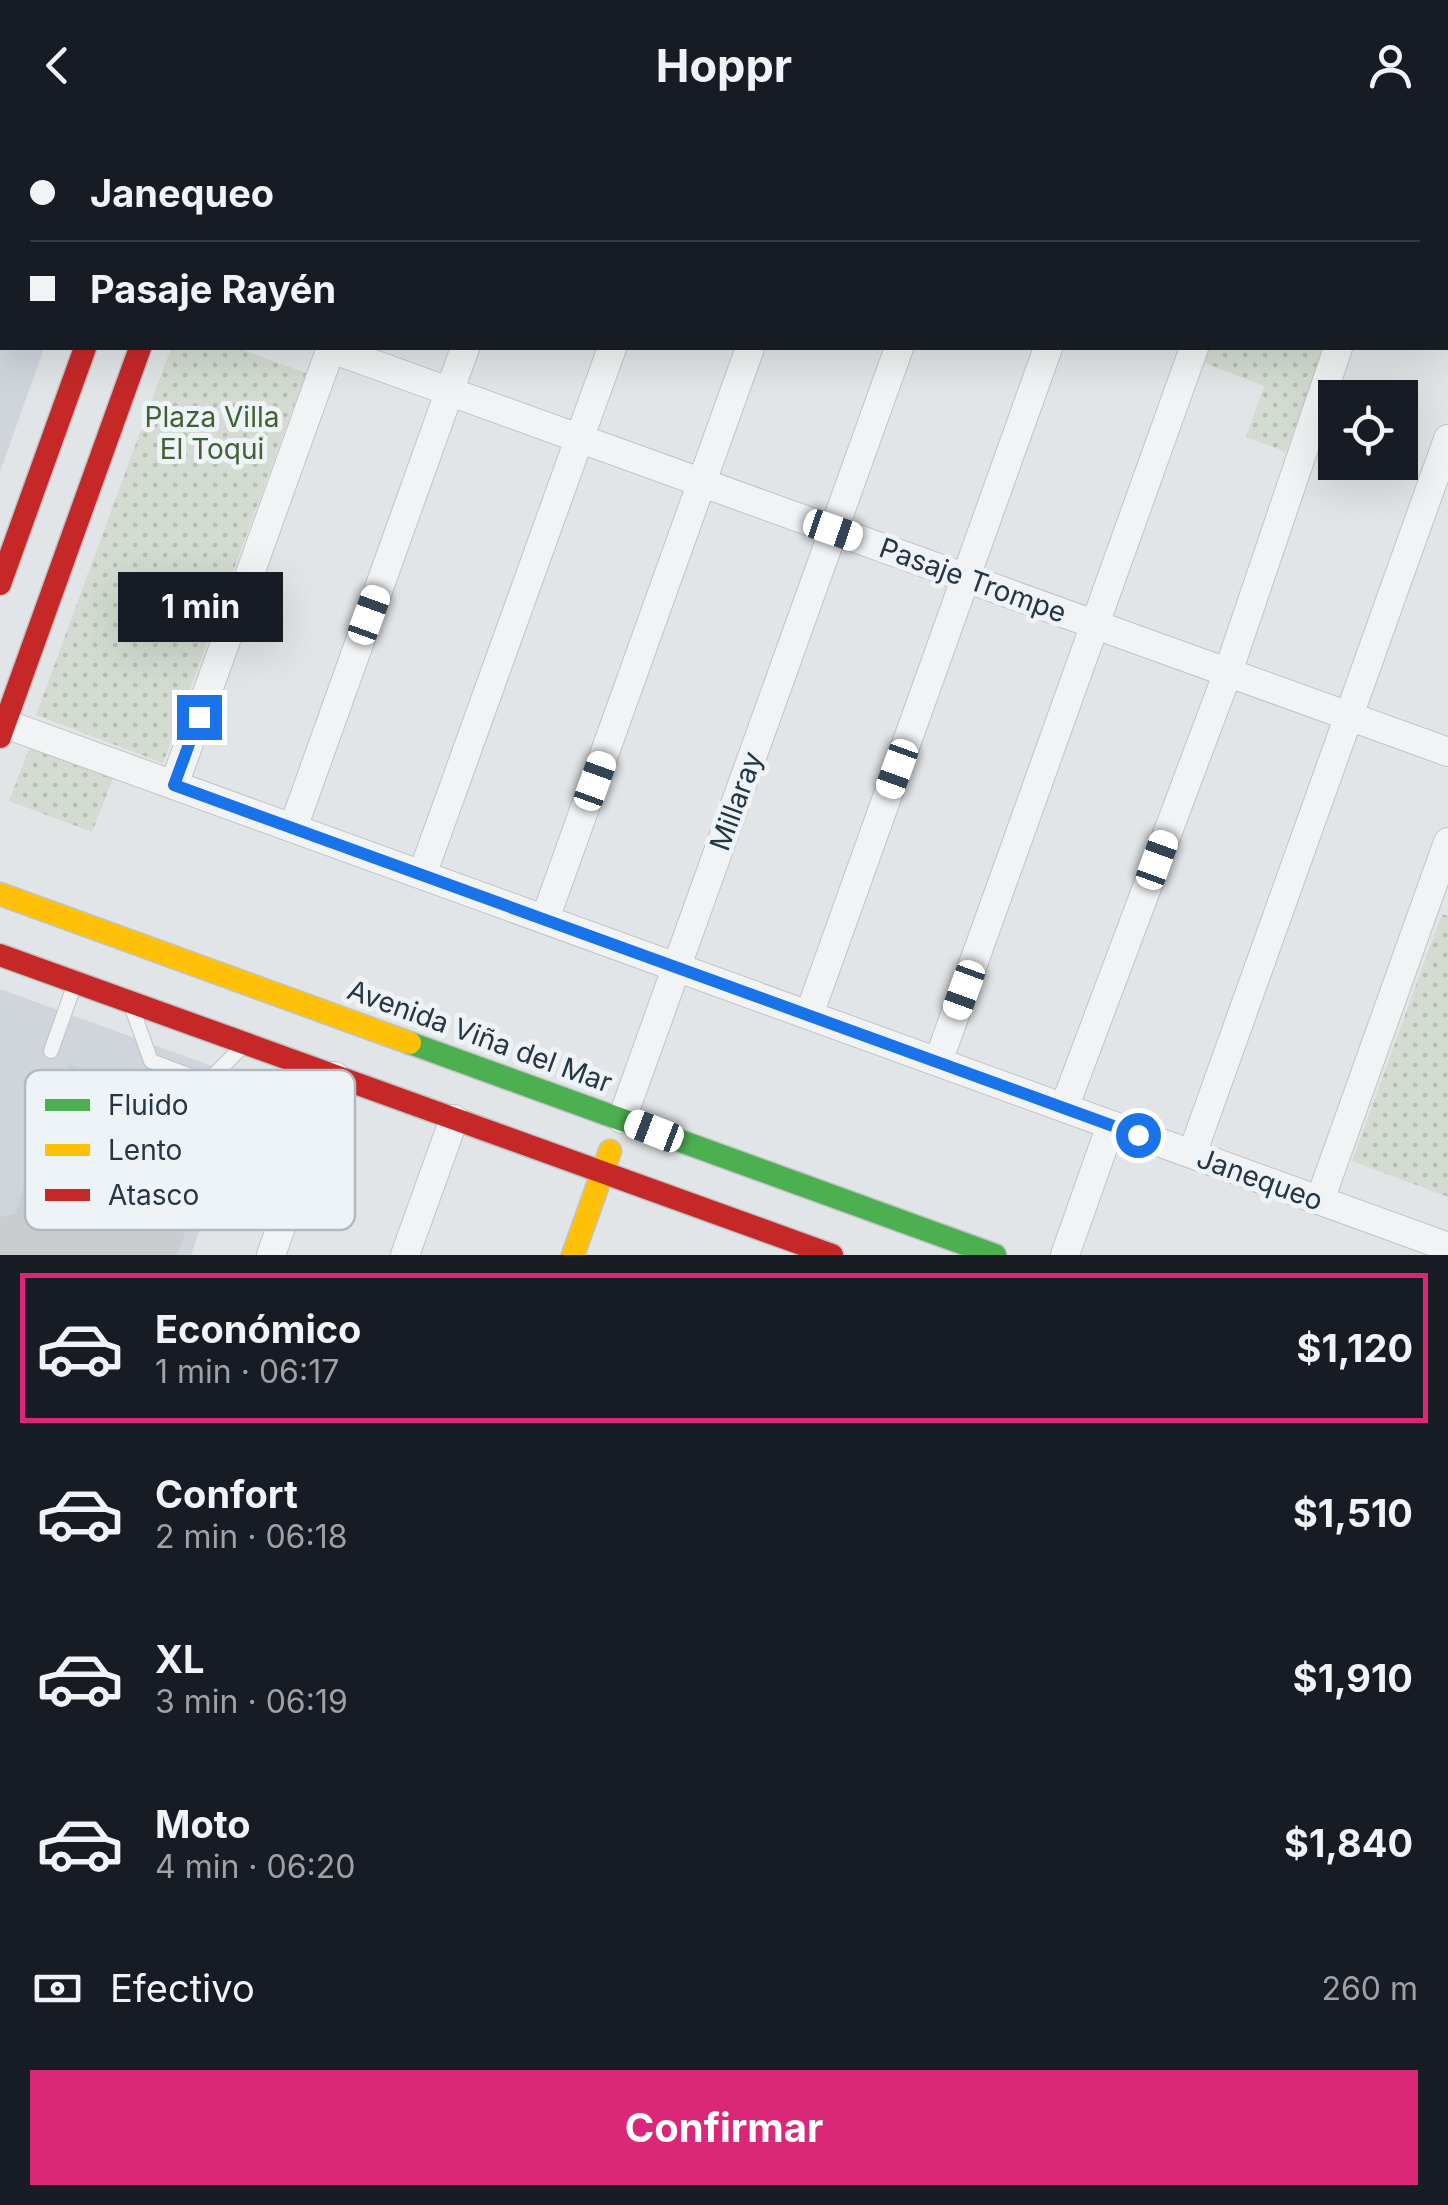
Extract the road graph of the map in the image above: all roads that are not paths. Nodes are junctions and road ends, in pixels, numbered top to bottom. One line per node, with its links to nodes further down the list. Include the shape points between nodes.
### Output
1 (84, 350): 18 (main road)
2 (139, 350): 22 (main road)
3 (329, 350): 24 (street)
4 (336, 350): 12 (street, Pasaje Trompe)
5 (464, 350): 12 (street)
6 (611, 350): 13 (street)
7 (749, 350): 15 (street)
8 (898, 350): 16 (street, Millaray)
9 (1047, 350): 17 (street)
10 (1193, 350): 19 (street)
11 (1337, 350): 20 (street)
12 (450, 391): 13 (street, Pasaje Trompe); 25 (street)
13 (580, 438): 15 (street, Pasaje Trompe); 27 (street)
14 (1448, 439): 21 (street)
15 (702, 482): 16 (street, Pasaje Trompe); 29 (street)
16 (833, 530): 17 (street, Pasaje Trompe); 31 (street, Millaray)
17 (966, 578): 19 (street, Pasaje Trompe); 34 (street)
18 (0, 584)
19 (1095, 624): 20 (street, Pasaje Trompe); 37 (street)
20 (1228, 672): 21 (street, Pasaje Trompe); 42 (street)
21 (1350, 716): 23 (street, Pasaje Trompe); 46 (street)
22 (2, 727): 24 (street, Janequeo)
23 (1448, 752)
24 (174, 785): 25 (street, Janequeo)
25 (293, 828): 27 (street, Janequeo)
26 (1448, 842): 48 (street)
27 (422, 875): 29 (street, Janequeo)
28 (0, 894): 44 (main road, Avenida Viña del Mar)
29 (545, 919): 31 (street, Janequeo)
30 (0, 954): 32 (main road)
31 (676, 967): 34 (street, Janequeo); 44 (street, Millaray)
32 (76, 982): 33 (main road); 36 (lane)
33 (130, 1002): 35 (main road); 38 (lane, via 151,1061)
34 (808, 1015): 37 (street, Janequeo)
35 (245, 1044): 39 (lane); 40 (main road)
36 (51, 1052)
37 (938, 1062): 42 (street, Janequeo)
38 (175, 1070)
39 (219, 1070)
40 (319, 1070)
41 (355, 1083): 43 (main road)
42 (1064, 1108): 45 (street, Janequeo)
43 (454, 1119): 47 (main road); 52 (street)
44 (622, 1119): 47 (main road, Millaray); 55 (main road, Avenida Viña del Mar)
45 (1111, 1125): 46 (street, Janequeo); 56 (street)
46 (1192, 1154): 48 (street, Janequeo)
47 (602, 1173): 53 (main road, Millaray); 54 (main road)
48 (1320, 1200): 50 (street, Janequeo)
49 (280, 1230): 51 (street)
50 (1448, 1247)
51 (271, 1255)
52 (405, 1255)
53 (573, 1255)
54 (832, 1255)
55 (995, 1255)
56 (1065, 1255)

